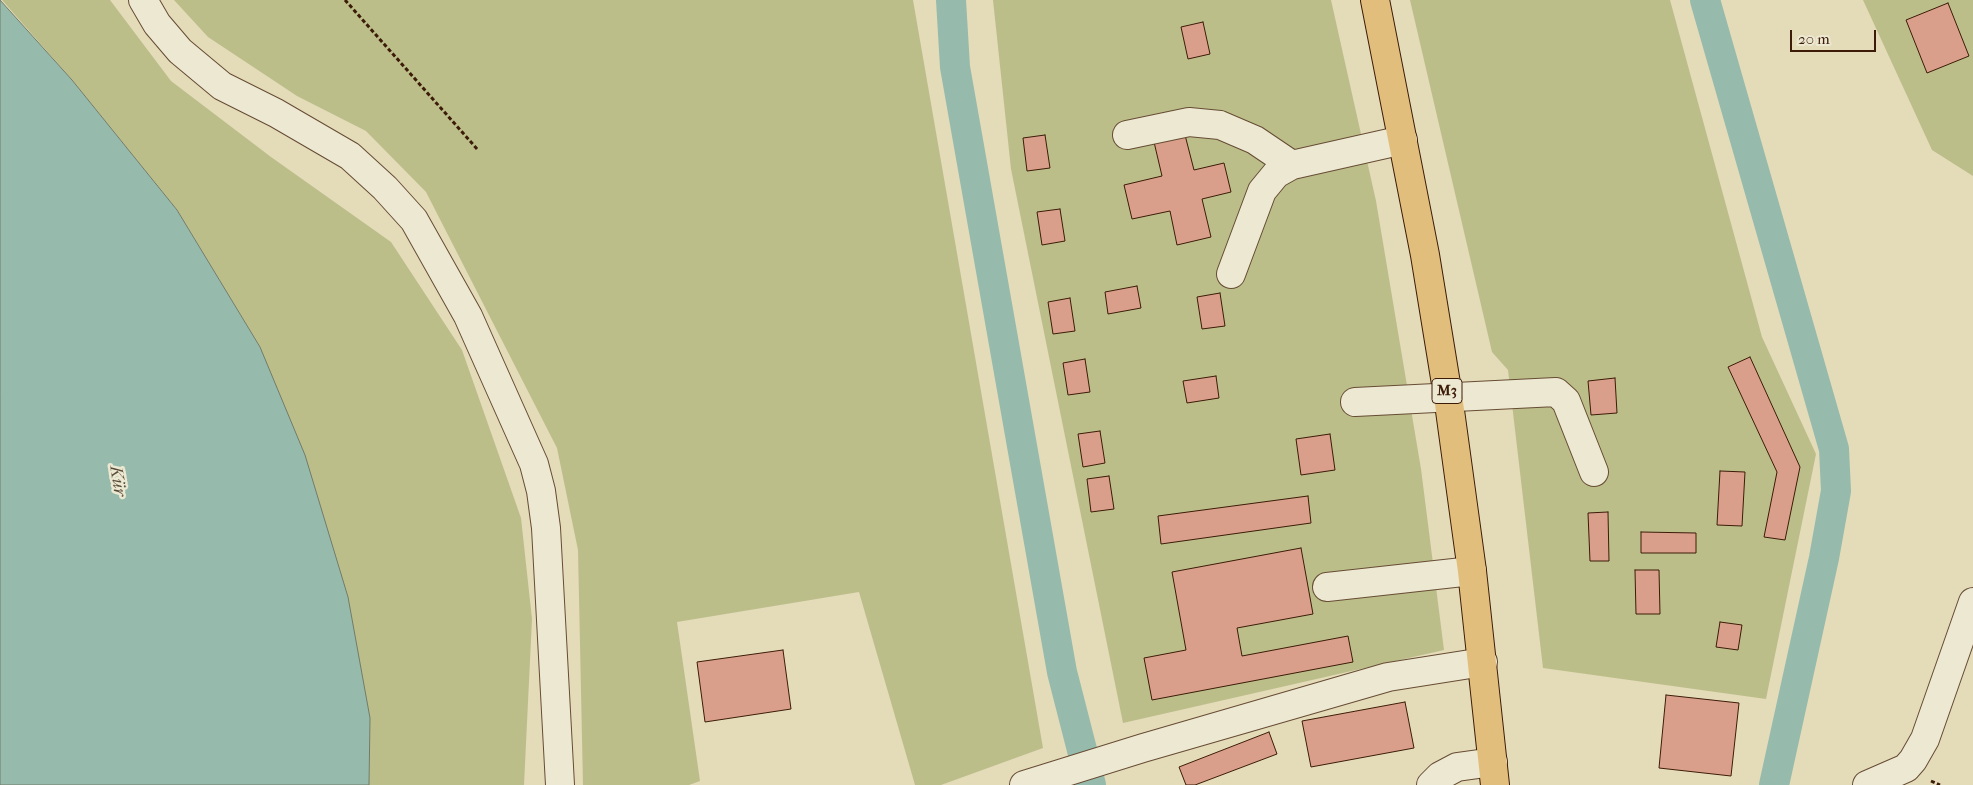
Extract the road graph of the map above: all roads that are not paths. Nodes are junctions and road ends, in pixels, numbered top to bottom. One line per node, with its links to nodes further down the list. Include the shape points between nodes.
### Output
1 (143, 0): 16 (lane, via 157,24 180,51 222,86 276,112 350,156 386,188 414,220 468,316 534,464 541,491 546,528)
2 (1375, 0): 4 (main road, M3)
3 (1127, 135): 5 (lane, via 1189,122 1220,126 1255,140)
4 (1403, 140): 5 (lane); 7 (main road, M3)
5 (1292, 165): 6 (lane, via 1276,174 1262,191)
6 (1231, 274)
7 (1448, 396): 8 (lane); 9 (lane, via 1556,392 1566,401); 10 (main road, M3)
8 (1355, 402)
9 (1594, 472)
10 (1472, 571): 11 (lane); 13 (main road, M3)
11 (1327, 587)
12 (1973, 602): 18 (lane, via 1925,739 1913,760 1906,768)
13 (1482, 662): 14 (main road, M3); 15 (lane, via 1388,676)
14 (1494, 773): 17 (lane, via 1457,766)
15 (1036, 781)
16 (560, 785)
17 (1431, 785)
18 (1867, 785)

